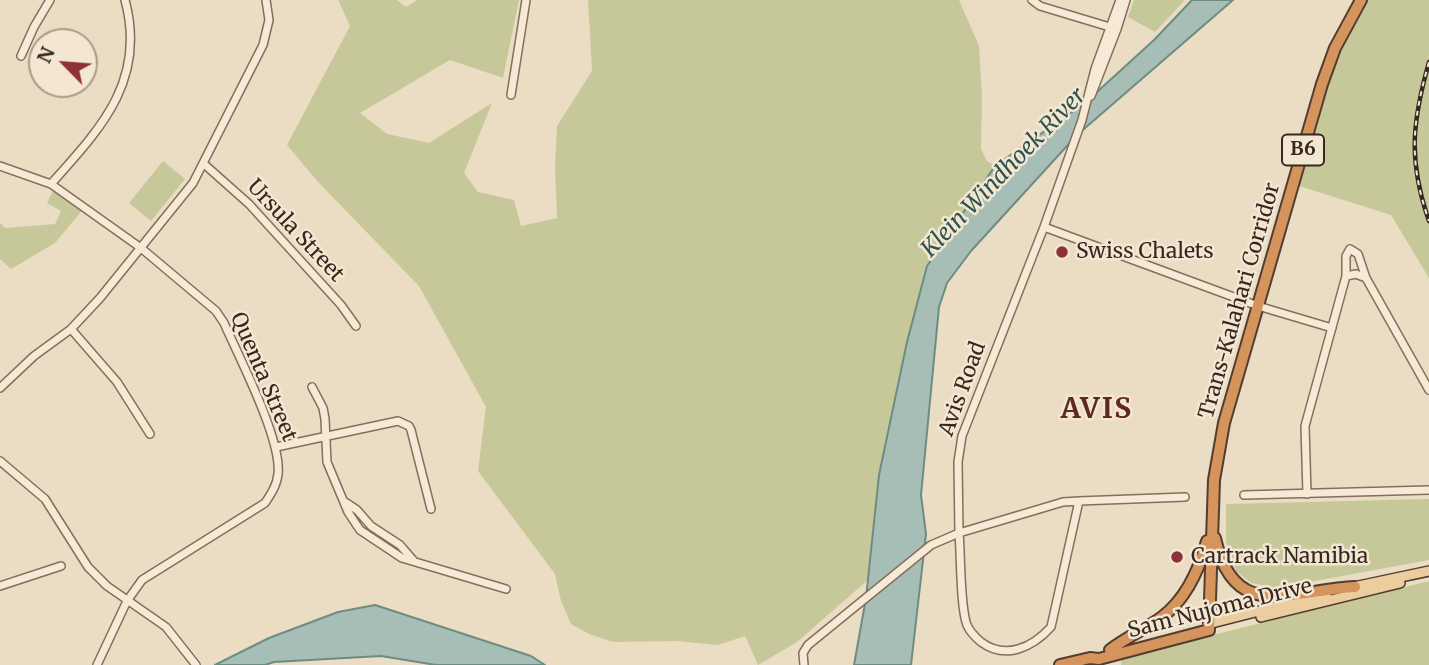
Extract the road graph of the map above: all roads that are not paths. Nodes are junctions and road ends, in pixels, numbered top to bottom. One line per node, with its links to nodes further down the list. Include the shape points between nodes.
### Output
1 (50, 0): 10 (street)
2 (125, 0): 14 (street, via 131,42 118,98 98,131)
3 (265, 0): 12 (street, via 269,20 263,45)
4 (526, 0): 11 (street)
5 (1032, 0): 9 (street)
6 (1120, 0): 9 (street, Avis Road)
7 (1126, 0): 9 (street, Avis Road)
8 (1361, 0): 19 (highway, Trans-Kalahari Corridor / B6, via 1322,84)
9 (1114, 28): 15 (street, Avis Road)
10 (21, 56)
11 (511, 95)
12 (204, 164): 16 (street); 20 (street, Ursula Street, via 249,204)
13 (0, 166): 14 (street, Quenta Street)
14 (51, 184): 16 (street, Quenta Street)
15 (1044, 227): 19 (street); 40 (street, Avis Road, via 962,436)
16 (141, 248): 22 (street); 28 (street, Quenta Street, via 216,311)
17 (1346, 276): 18 (street); 18 (street, via 1350,249 1358,254); 21 (street)
18 (1366, 278): 25 (street)
19 (1258, 306): 21 (street); 39 (highway, Trans-Kalahari Corridor / B6, via 1218,451)
20 (356, 326)
21 (1332, 328): 33 (street, via 1305,426)
22 (71, 329): 23 (street); 26 (street, via 117,382)
23 (2, 381)
24 (312, 387): 27 (street, via 323,408)
25 (1429, 390)
26 (150, 434)
27 (325, 437): 28 (street); 36 (street, via 327,462); 38 (street, via 398,421 409,426)
28 (276, 447): 49 (street, Quenta Street, via 276,484 265,503 142,580)
29 (0, 461): 31 (street)
30 (0, 467): 31 (street)
31 (20, 477): 49 (street, via 45,499 89,567)
32 (1429, 490): 33 (street)
33 (1307, 494): 34 (street)
34 (1244, 495)
35 (1185, 497): 37 (street)
36 (345, 501): 41 (street); 42 (street, via 360,530)
37 (1079, 501): 40 (street, via 1040,507); 40 (street, Avis Road, via 1051,627 1025,647 1009,652 986,646 967,625)
38 (431, 509)
39 (1212, 518): 47 (highway, via 1226,571 1253,593 1276,597); 50 (highway, Trans-Kalahari Corridor / B6); 51 (highway, B6, via 1201,563 1183,596 1161,618)
40 (959, 533): 55 (street, via 930,545 808,645)
41 (394, 540): 42 (street); 43 (street)
42 (388, 550): 43 (street)
43 (413, 560): 48 (street)
44 (61, 566): 46 (street)
45 (1429, 573): 47 (main road, Sam Nujoma Drive); 50 (main road, Sam Nujoma Drive)
46 (0, 586)
47 (1355, 587): 50 (main road, Sam Nujoma Drive)
48 (506, 589)
49 (127, 601): 53 (street, Quenta Street); 54 (street, via 166,626)
50 (1209, 627): 51 (highway, B6); 52 (highway, Sam Nujoma Drive / B6)
51 (1110, 650): 52 (highway, B6)
52 (1090, 658): 56 (highway, Sam Nujoma Drive / B6)
53 (97, 665)
54 (196, 665)
55 (804, 665)
56 (1060, 665)

